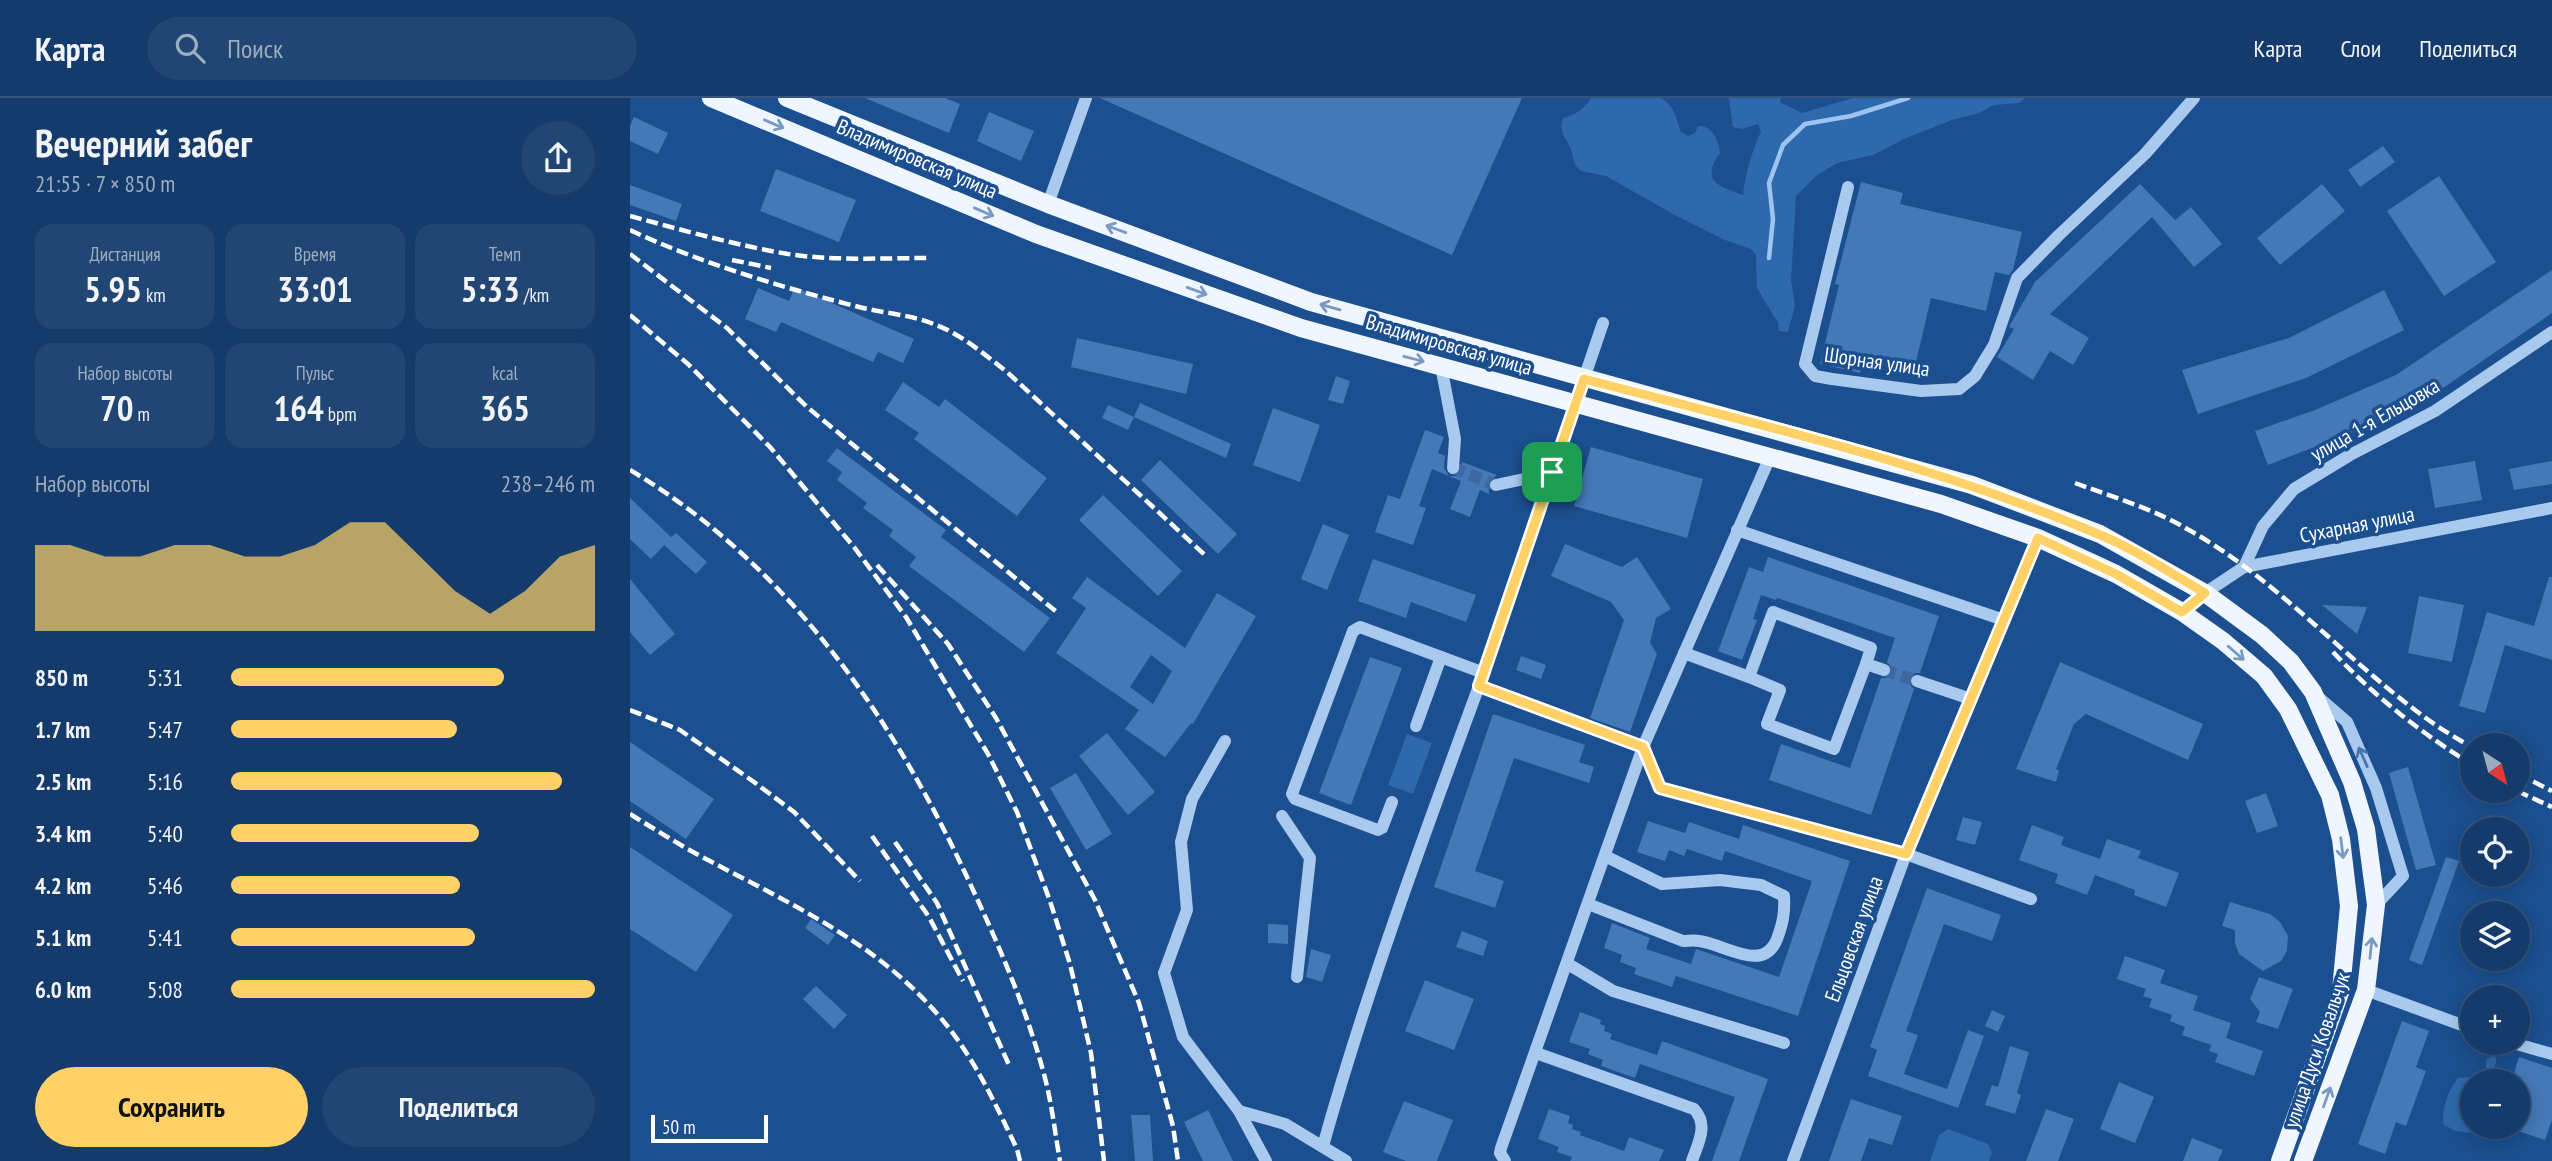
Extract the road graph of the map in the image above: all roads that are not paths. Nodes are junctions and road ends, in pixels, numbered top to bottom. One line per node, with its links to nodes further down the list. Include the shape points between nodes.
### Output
1 (711, 98): 9 (main road, Владимировская улица, one-way to 9, via 1036,234 1301,328)
2 (787, 98): 6 (main road, Владимировская улица)
3 (1086, 98): 6 (street)
4 (2194, 98): 5 (street, Шорная улица, via 2145,154 2017,278 1994,345 1975,376 1959,388 1921,391 1832,379 1815,376 1805,364)
5 (1848, 187)
6 (1048, 204): 10 (main road, Владимировская улица, one-way to 6, via 1311,302)
7 (1603, 323): 10 (street)
8 (2552, 331): 19 (street, улица 1-я Ельцовка, via 2435,411 2294,489 2263,526)
9 (1440, 366): 11 (main road, Владимировская улица); 13 (street, via 1455,439)
10 (1584, 379): 11 (street); 20 (main road, Владимировская улица, via 1972,485 2100,534)
11 (1575, 404): 12 (main road, Владимировская улица); 14 (street)
12 (1770, 457): 17 (street); 18 (main road, Владимировская улица, via 1941,504)
13 (1453, 468)
14 (1552, 472): 15 (street); 27 (street)
15 (1496, 485)
16 (2552, 508): 19 (street, Сухарная улица)
17 (1737, 530): 22 (street); 23 (street)
18 (2038, 538): 21 (main road, Владимировская улица, via 2116,574); 22 (street, Ельцовская улица)
19 (2245, 567): 20 (street, Сухарная улица)
20 (2205, 593): 21 (street, Сухарная улица); 31 (main road, улица Дуси Ковальчук, via 2262,635)
21 (2182, 612): 58 (main road, улица Дуси Ковальчук, one-way to 58, via 2264,676 2288,709 2330,795 2342,839 2349,906 2341,990)
22 (2004, 620): 32 (street, Ельцовская улица)
23 (1684, 653): 28 (street); 35 (street)
24 (1441, 657): 27 (street); 33 (street); 36 (street, via 1356,628 1292,794 1378,830)
25 (1866, 664): 26 (street); 28 (street, via 1871,648 1773,612); 28 (street, via 1834,749 1767,724 1780,690)
26 (1884, 670)
27 (1484, 673): 30 (street)
28 (1749, 677)
29 (1917, 681): 32 (street)
30 (1479, 686): 35 (street); 52 (street, via 1397,906)
31 (2313, 692): 42 (main road, улица Дуси Ковальчук, via 2352,782 2366,829); 42 (street, one-way to 31, via 2403,877 2376,788 2347,722)
32 (1970, 699): 38 (street, Ельцовская улица)
33 (1416, 726)
34 (1225, 741): 51 (street, via 1192,799 1181,842 1187,910 1164,973 1183,1037)
35 (1643, 747): 38 (street, via 1660,788); 39 (street)
36 (1392, 802)
37 (1282, 817): 44 (street, via 1310,858)
38 (1906, 854): 40 (street); 57 (street, Ельцовская улица)
39 (1605, 856): 41 (street); 41 (street, via 1662,884 1720,880 1761,885 1784,895 1785,917 1773,948 1761,956 1745,955 1698,940 1683,941)
40 (2031, 899)
41 (1588, 904): 43 (street)
42 (2376, 905): 45 (main road, улица Дуси Ковальчук, one-way to 42)
43 (1568, 964): 47 (street, via 1614,991); 49 (street)
44 (1297, 977)
45 (2366, 990): 46 (street); 59 (main road, улица Дуси Ковальчук, one-way to 45)
46 (2460, 1024)
47 (1784, 1043)
48 (2530, 1048): 50 (street)
49 (1536, 1053): 55 (street, via 1500,1153); 56 (street, via 1697,1111 1703,1128)
50 (2552, 1054)
51 (1239, 1111): 52 (street, via 1285,1124); 53 (street)
52 (1323, 1146): 54 (street)
53 (1266, 1161)
54 (1346, 1161)
55 (1505, 1161)
56 (1692, 1161)
57 (1793, 1161)
58 (2280, 1161)
59 (2303, 1161)

